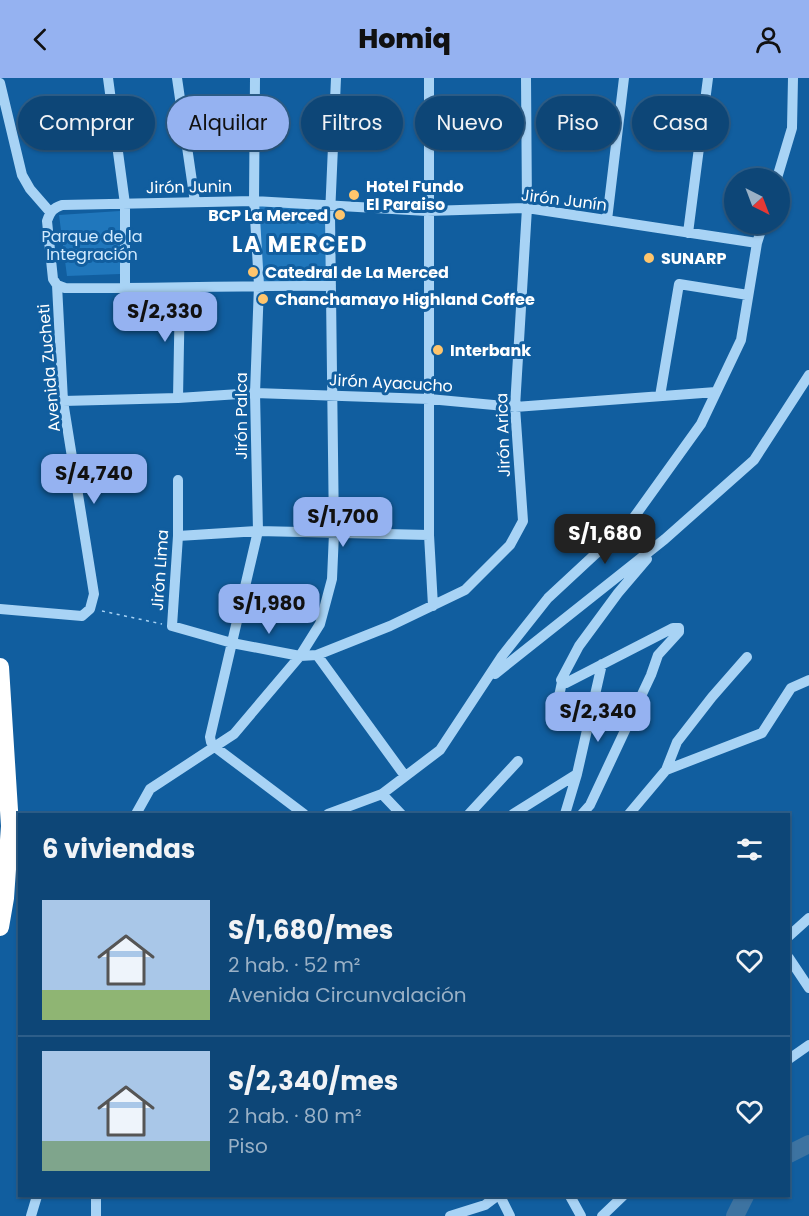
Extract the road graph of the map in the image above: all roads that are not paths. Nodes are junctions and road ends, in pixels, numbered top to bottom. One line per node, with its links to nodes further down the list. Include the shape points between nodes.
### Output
1 (108, 78): 14 (street)
2 (177, 78): 13 (street)
3 (255, 78): 12 (street, Jirón Palca)
4 (336, 78): 15 (street)
5 (429, 78): 17 (street)
6 (526, 78): 16 (street, Jirón Arica)
7 (624, 78): 19 (street)
8 (708, 78): 20 (street)
9 (793, 78): 11 (street, via 792,128)
10 (0, 83): 18 (street, via 22,175)
11 (780, 168)
12 (254, 201): 13 (street, Jirón Junin); 15 (street, Jirón Junin); 24 (street, Jirón Palca)
13 (195, 202): 14 (street, Jirón Junin)
14 (125, 204): 18 (street, Jirón Junin, via 62,205); 26 (street)
15 (331, 205): 17 (street, Jirón Junín); 25 (street)
16 (527, 208): 17 (street, Jirón Junín); 19 (street, Jirón Junín); 37 (street, Jirón Arica)
17 (427, 211): 35 (street)
18 (50, 212): 23 (street, Avenida Zucheti, via 47,221 53,279)
19 (607, 220): 20 (street, Jirón Junín)
20 (688, 232): 22 (street, Jirón Junín)
21 (760, 234): 22 (street)
22 (757, 243): 28 (street)
23 (57, 285): 26 (street); 36 (street, Avenida Zucheti)
24 (259, 285): 25 (street); 27 (street); 31 (street, Jirón Palca)
25 (331, 286): 32 (street)
26 (125, 289): 27 (street)
27 (180, 289): 34 (street)
28 (748, 294): 30 (street, via 741,340); 33 (street, via 679,284)
29 (809, 375): 43 (street, via 754,460)
30 (716, 392): 33 (street, Jirón Ayacucho); 54 (street, via 701,424 632,520 548,598)
31 (255, 393): 32 (street, Jirón Ayacucho); 34 (street, Jirón Ayacucho); 39 (street, Jirón Palca)
32 (331, 395): 35 (street, Jirón Ayacucho); 40 (street)
33 (660, 396): 37 (street, Jirón Ayacucho)
34 (178, 398): 36 (street, Jirón Ayacucho)
35 (429, 399): 37 (street, Jirón Ayacucho); 42 (street)
36 (63, 401): 45 (street, Avenida Zucheti, via 94,594 90,609 82,616)
37 (515, 407): 44 (street, Jirón Arica, via 523,521 510,545 465,590)
38 (178, 480): 41 (street, Jirón Lima)
39 (258, 531): 40 (street); 41 (street); 47 (street, Jirón Palca)
40 (334, 533): 42 (street); 49 (street, via 332,579 320,624)
41 (178, 536): 46 (street, Jirón Lima)
42 (429, 536): 44 (street)
43 (653, 548): 54 (street); 55 (street, via 579,646)
44 (434, 606): 48 (street, Jirón Arica)
45 (0, 609)
46 (172, 626): 47 (street, Jirón Arica)
47 (232, 643): 49 (street, Jirón Arica); 57 (street, Jirón Palca, via 210,737)
48 (316, 655): 49 (street, Jirón Arica); 62 (street)
49 (300, 656): 57 (street, via 234,734)
50 (747, 657): 60 (street, via 677,742)
51 (602, 664): 55 (street); 61 (street); 71 (street, via 679,628 658,655)
52 (0, 667): 58 (highway)
53 (809, 680): 60 (street, via 791,688 762,733)
54 (485, 682): 62 (street, via 440,750)
55 (562, 682): 56 (street)
56 (553, 725)
57 (215, 747): 64 (street, via 150,789); 65 (street)
58 (3, 748): 73 (highway, via 10,826)
59 (518, 761): 68 (street)
60 (666, 770): 72 (street)
61 (577, 774): 69 (street); 70 (street)
62 (405, 776): 63 (street)
63 (382, 794): 66 (street); 67 (street)
64 (137, 813)
65 (303, 813)
66 (331, 813)
67 (400, 813)
68 (470, 813)
69 (515, 813)
70 (565, 813)
71 (583, 813)
72 (630, 813)
73 (3, 882): 75 (highway)
74 (809, 918): 76 (street)
75 (0, 927)
76 (790, 935)
77 (790, 960): 78 (street)
78 (809, 988)
79 (809, 1045): 80 (street)
80 (790, 1058)
81 (38, 1197): 87 (street)
82 (96, 1197): 88 (street)
83 (497, 1197): 89 (street, via 485,1205)
84 (499, 1197): 90 (street)
85 (571, 1197): 91 (street)
86 (622, 1197): 92 (street)
87 (31, 1216)
88 (96, 1216)
89 (450, 1216)
90 (510, 1216)
91 (581, 1216)
92 (603, 1216)

